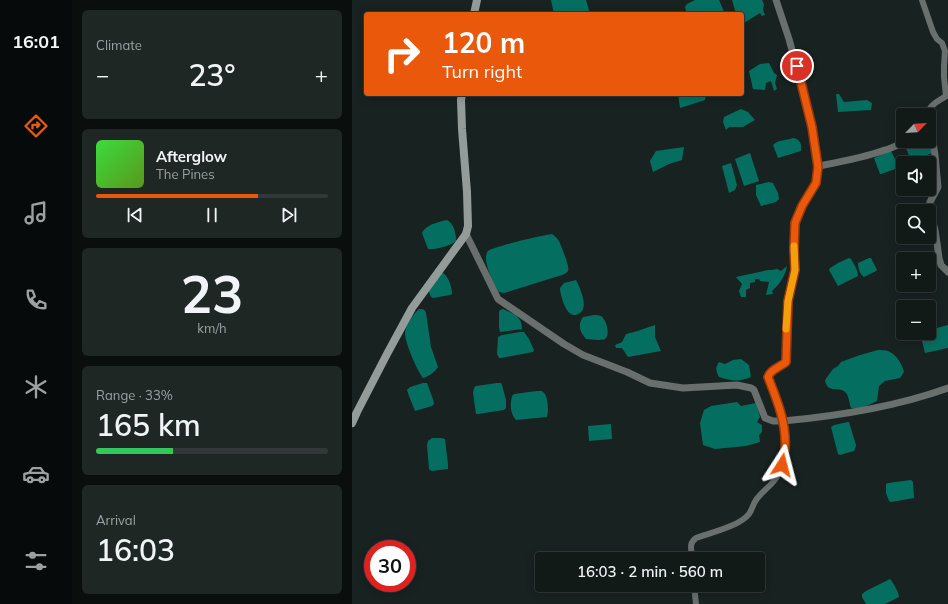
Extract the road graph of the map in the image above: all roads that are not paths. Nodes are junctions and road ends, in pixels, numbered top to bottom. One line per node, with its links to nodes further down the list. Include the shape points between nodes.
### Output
1 (477, 0): 4 (main road)
2 (922, 0): 6 (street, via 932,32 945,50 946,96)
3 (776, 1): 9 (street, via 790,39 809,112)
4 (474, 12)
5 (462, 96): 10 (main road, via 467,192)
6 (931, 108)
7 (896, 146): 9 (street, via 867,156)
8 (934, 148): 11 (street, via 938,187 929,208 941,265)
9 (818, 167): 13 (street, via 816,183 795,223 795,270 788,301 786,362 768,377)
10 (466, 234): 13 (street, via 498,298 564,344 583,355 650,383 683,388 737,385 751,388 765,418); 14 (main road, via 412,308)
11 (948, 272)
12 (948, 388): 13 (street, via 860,411)
13 (783, 421): 15 (street, via 785,451 778,476 755,500 749,514 726,528 696,538 691,544)
14 (352, 423)
15 (692, 552)
16 (695, 592): 17 (street)
17 (696, 604)

